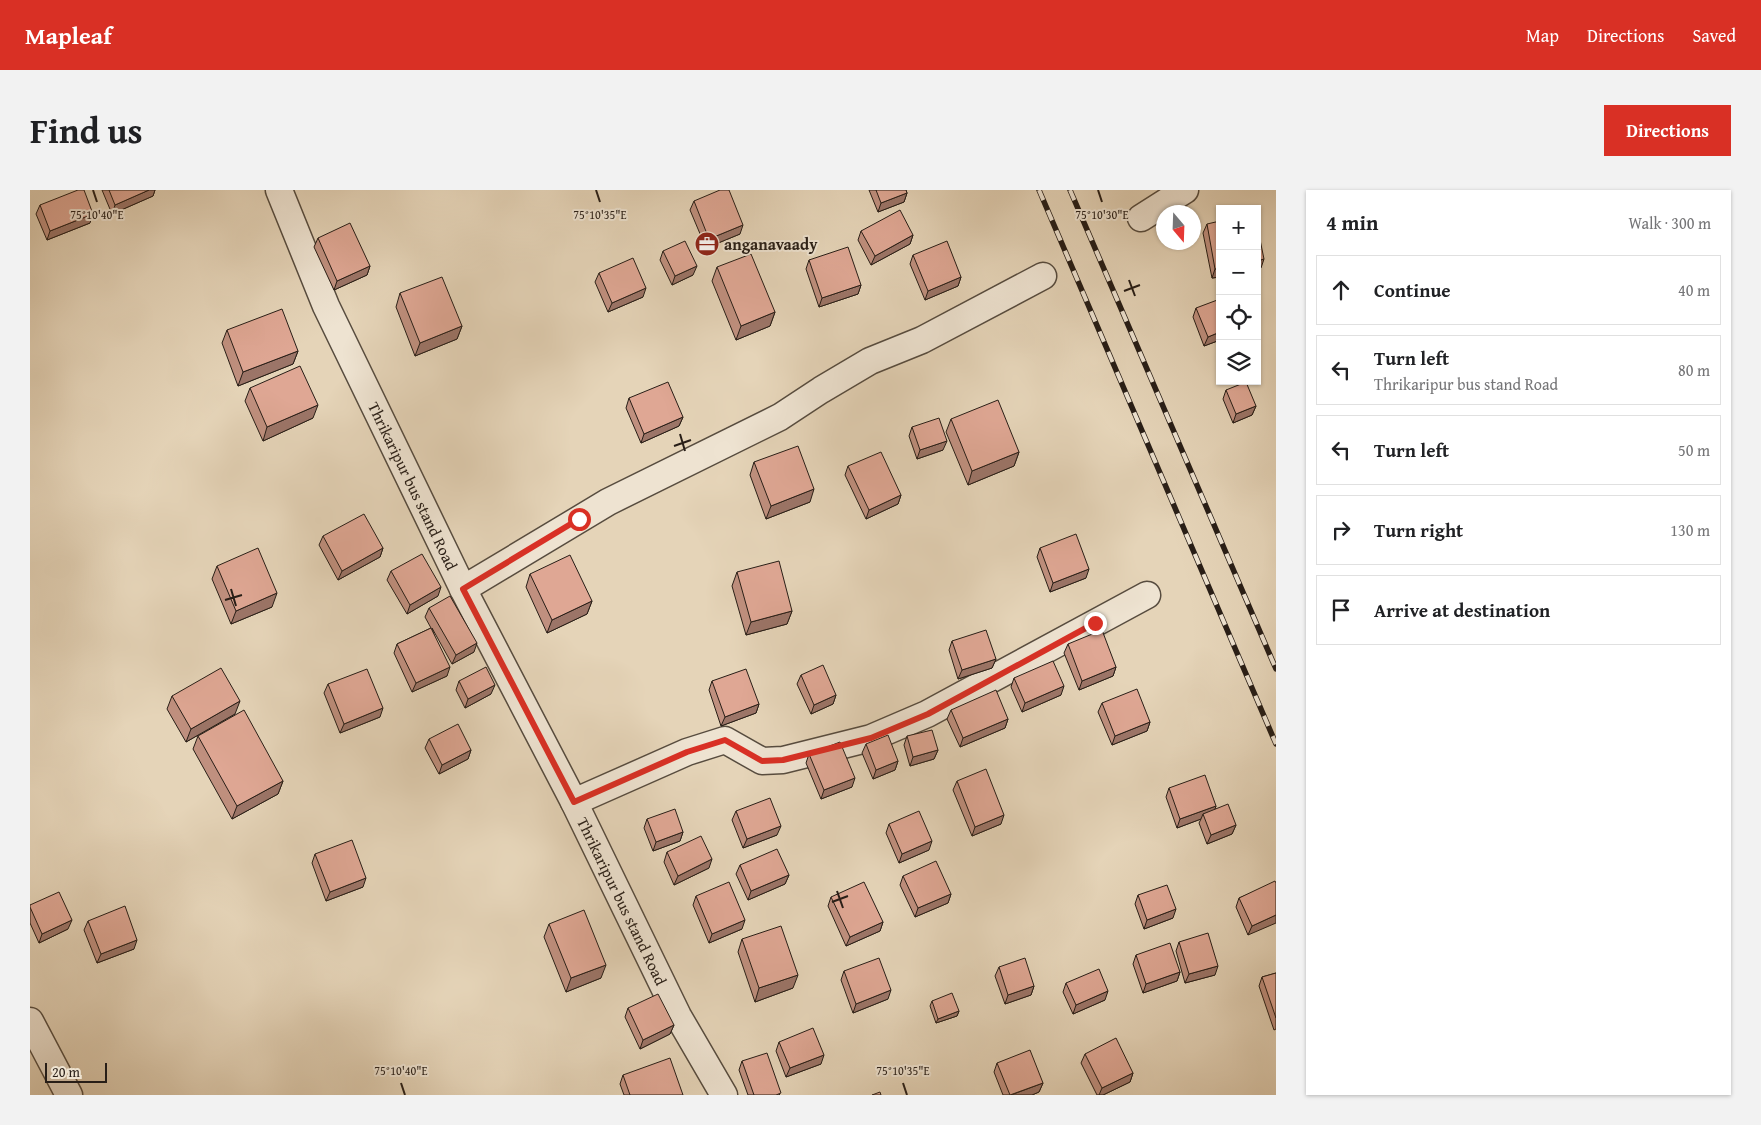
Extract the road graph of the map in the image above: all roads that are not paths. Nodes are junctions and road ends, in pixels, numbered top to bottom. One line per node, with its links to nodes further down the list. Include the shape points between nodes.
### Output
1 (279, 190): 5 (street, Thrikaripur bus stand Road, via 326,306)
2 (1185, 190): 3 (street)
3 (1141, 218)
4 (1043, 276): 5 (street, via 922,340 870,361 780,417 608,502)
5 (463, 589): 7 (street, Thrikaripur bus stand Road)
6 (1147, 595): 7 (street, via 928,714 871,738 783,760 762,761 725,740 687,752)
7 (574, 802): 10 (street, Thrikaripur bus stand Road, via 678,1016)
8 (30, 1022): 9 (street)
9 (69, 1095)
10 (724, 1095)

